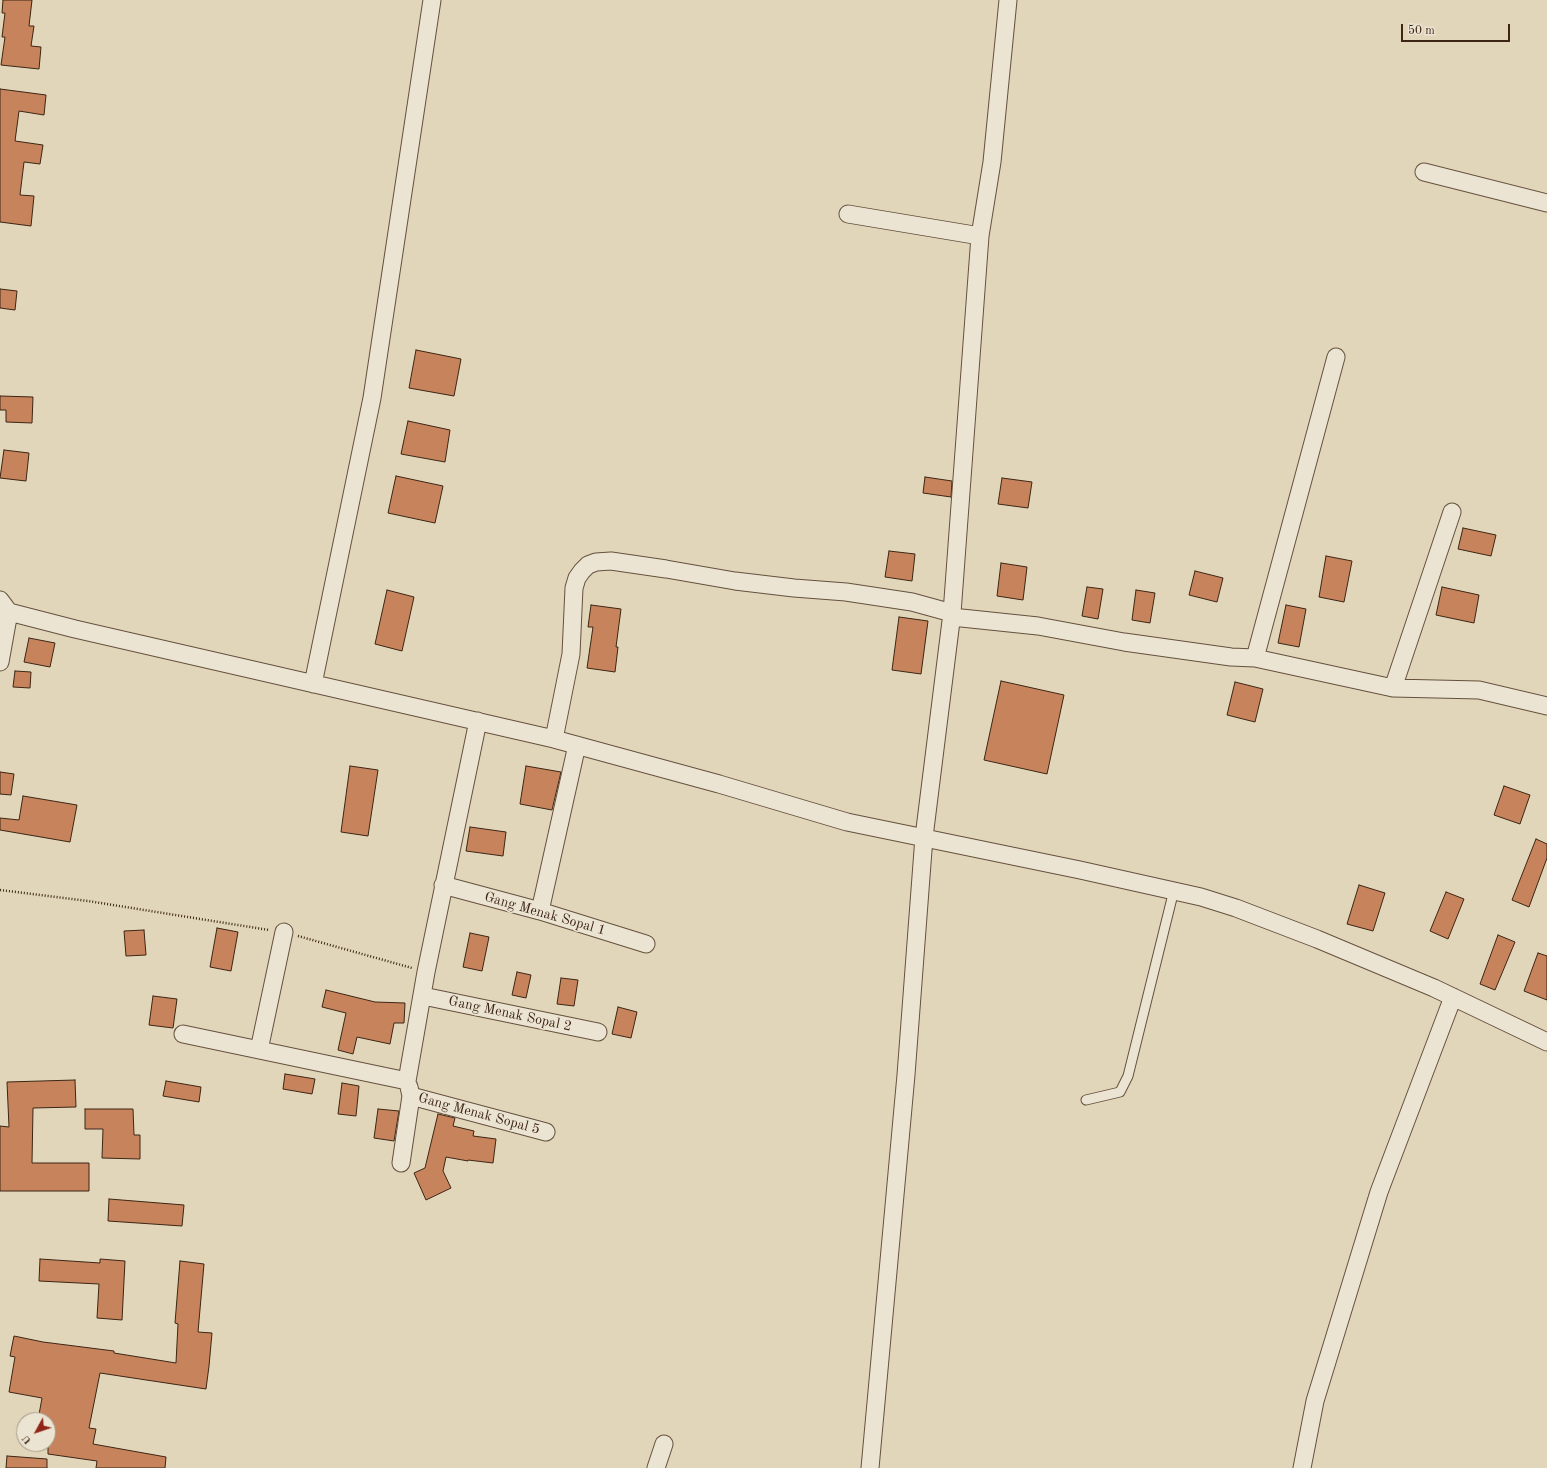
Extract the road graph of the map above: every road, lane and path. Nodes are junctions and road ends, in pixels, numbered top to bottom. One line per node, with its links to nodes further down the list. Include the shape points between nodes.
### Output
1 (432, 0): 13 (street, via 372,398)
2 (1008, 0): 6 (street, via 992,162)
3 (1424, 172): 4 (street)
4 (1547, 203)
5 (848, 214): 6 (street)
6 (980, 236): 10 (street)
7 (1336, 357): 11 (street)
8 (1452, 512): 14 (street)
9 (5, 606): 12 (street); 13 (street, via 74,629)
10 (960, 617): 11 (street, via 1038,626 1124,642); 17 (street, via 912,602 846,592 735,581 610,561 596,562 582,571 574,588 571,654); 19 (street)
11 (1255, 658): 14 (street)
12 (0, 662)
13 (313, 684): 16 (street)
14 (1393, 688): 15 (street, via 1479,690)
15 (1547, 706)
16 (478, 721): 17 (street); 20 (street)
17 (554, 739): 18 (street)
18 (577, 745): 19 (street, via 847,822); 23 (street)
19 (924, 837): 22 (street); 39 (street, via 906,1075)
20 (443, 885): 23 (street, Gang Menak Sopal 1); 26 (street)
21 (0, 890): 24 (path)
22 (1174, 890): 28 (street, via 1278,924); 34 (lane, via 1128,1076 1120,1092)
23 (540, 911): 25 (street, Gang Menak Sopal 1)
24 (284, 932): 26 (path); 32 (street)
25 (646, 944)
26 (426, 972): 27 (street)
27 (423, 996): 29 (street, Gang Menak Sopal 2); 33 (street)
28 (1453, 997): 31 (street); 40 (street, via 1379,1192 1315,1401)
29 (598, 1032)
30 (183, 1034): 32 (street, Gang Menak Sopal 5)
31 (1547, 1042)
32 (259, 1050): 33 (street, Gang Menak Sopal 5)
33 (409, 1089): 35 (street, Gang Menak Sopal 5); 36 (street)
34 (1086, 1100)
35 (546, 1132)
36 (401, 1163)
37 (664, 1444): 38 (street)
38 (656, 1468)
39 (870, 1468)
40 (1302, 1468)

